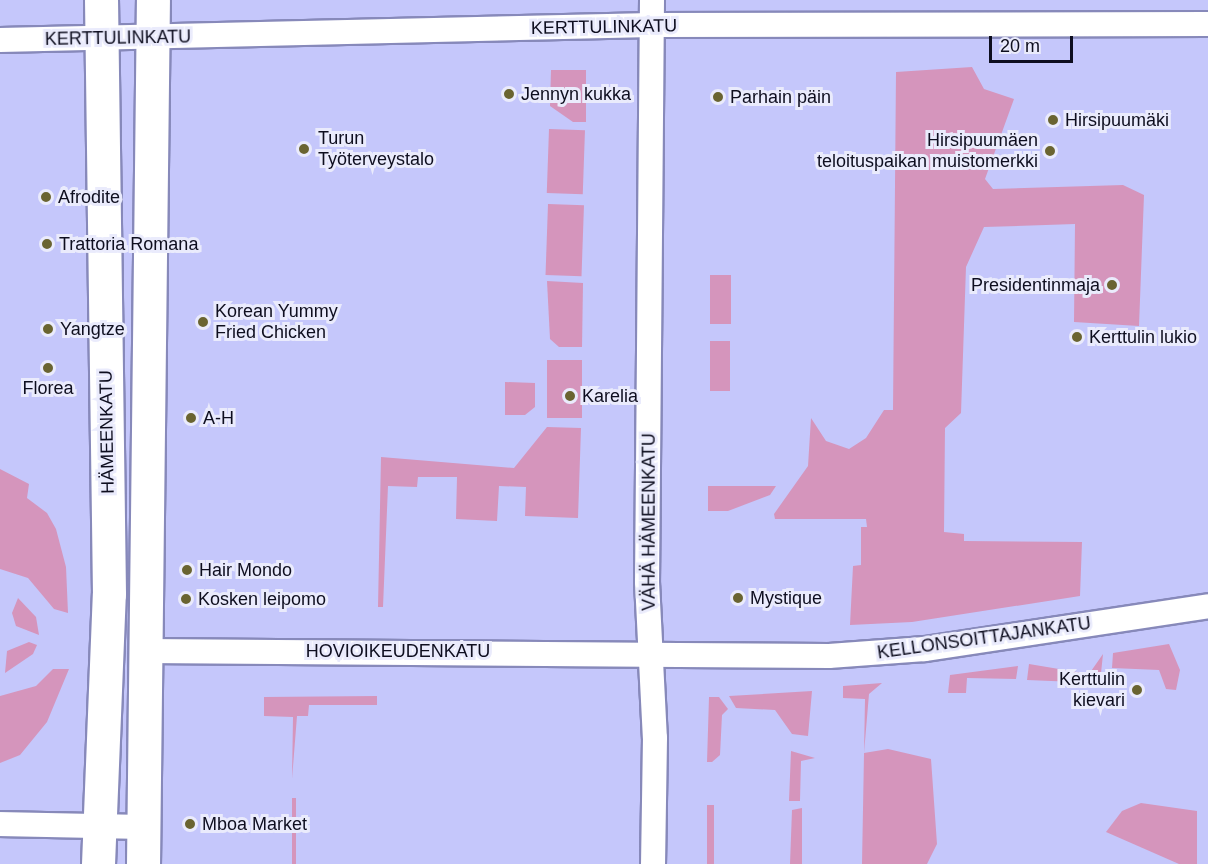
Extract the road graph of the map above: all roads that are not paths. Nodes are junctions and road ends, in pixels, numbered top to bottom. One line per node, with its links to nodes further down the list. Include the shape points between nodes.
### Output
1 (101, 0): 7 (highway, HÄMEENKATU)
2 (153, 0): 6 (highway)
3 (652, 0): 5 (street, VÄHÄ HÄMEENKATU)
4 (1208, 24): 5 (street, KERTTULINKATU)
5 (652, 26): 6 (street, KERTTULINKATU); 11 (street, VÄHÄ HÄMEENKATU, via 647,582)
6 (152, 37): 7 (street, KERTTULINKATU); 10 (highway)
7 (100, 38): 8 (street, KERTTULINKATU); 13 (highway, HÄMEENKATU, via 109,594)
8 (0, 40)
9 (1208, 606): 11 (street, KELLONSOITTAJANKATU, via 913,650 830,656)
10 (145, 651): 11 (street, HOVIOIKEUDENKATU); 14 (highway)
11 (651, 654): 17 (street, VÄHÄ HÄMEENKATU)
12 (0, 824): 13 (street)
13 (99, 826): 14 (street); 15 (highway, HÄMEENKATU)
14 (144, 827): 16 (highway)
15 (98, 864)
16 (143, 864)
17 (653, 864)

